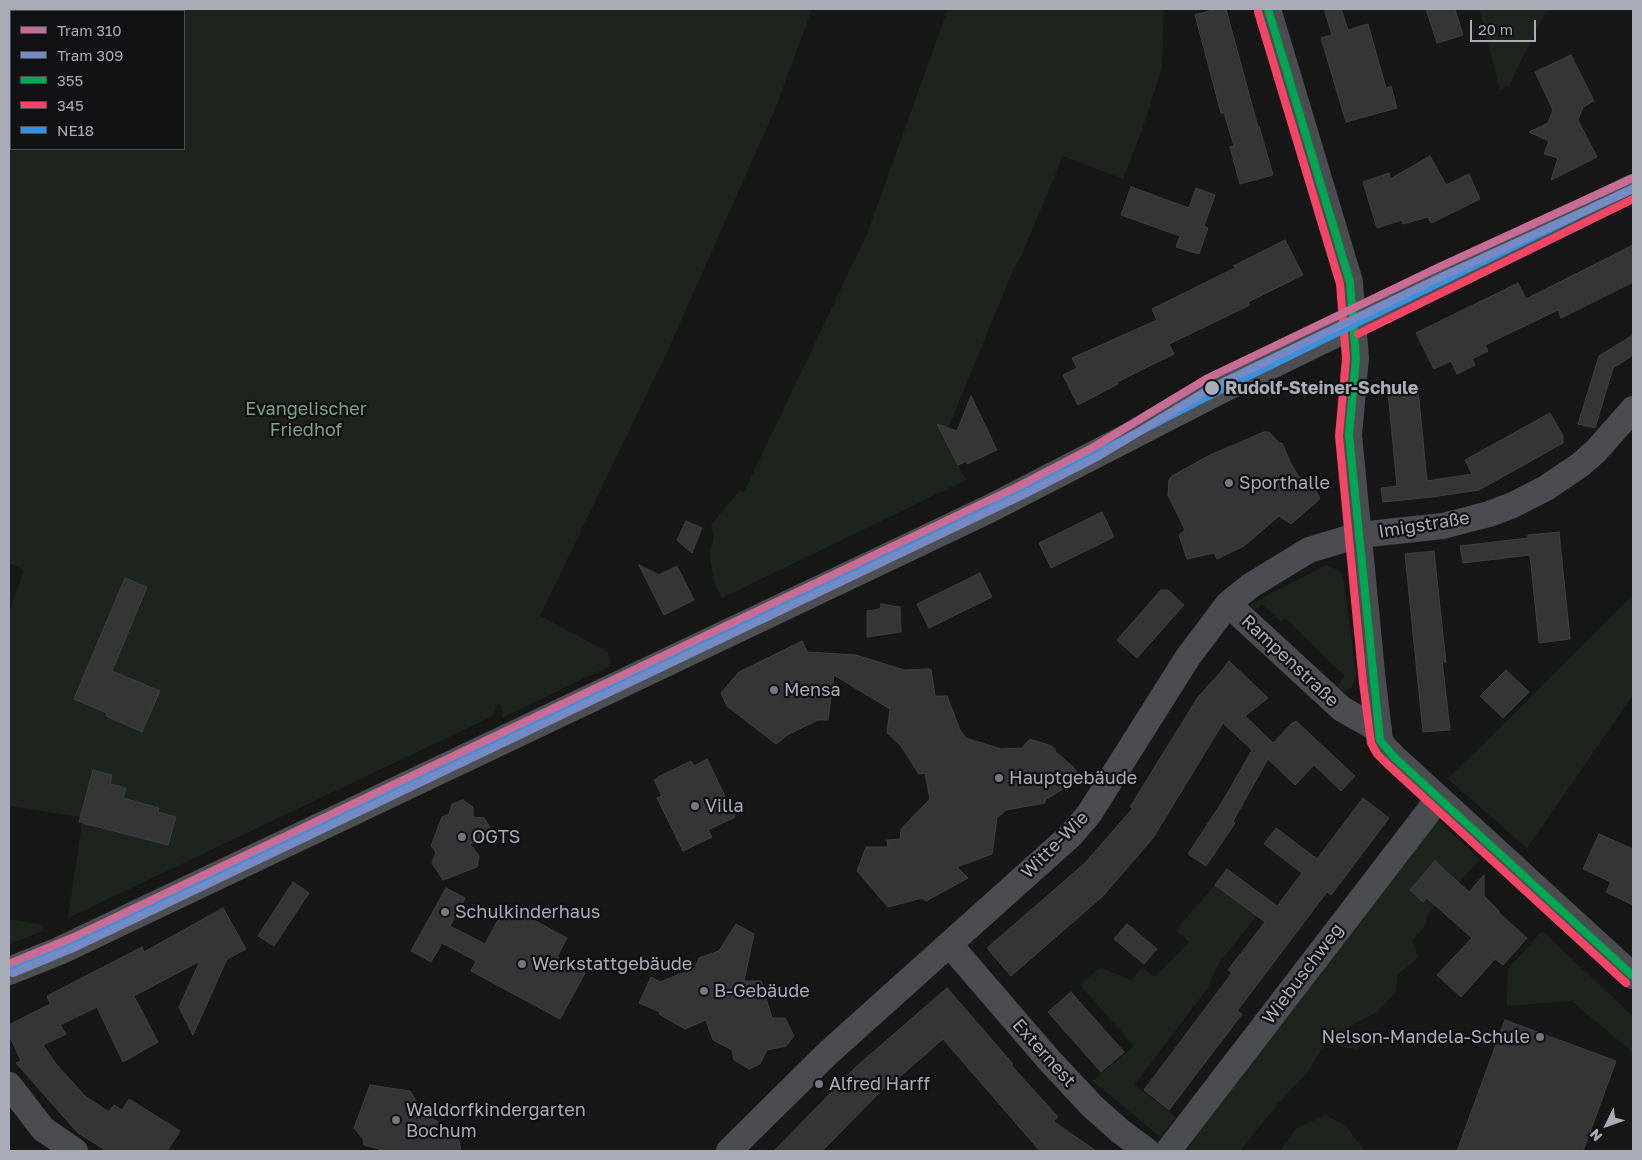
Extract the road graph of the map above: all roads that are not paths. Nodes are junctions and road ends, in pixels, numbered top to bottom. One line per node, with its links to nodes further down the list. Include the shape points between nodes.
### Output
1 (1268, 9): 3 (street, via 1350,282)
2 (1633, 188): 3 (main road)
3 (1354, 325): 5 (street, via 1356,358 1350,435); 10 (main road, via 989,509 59,951)
4 (1633, 409): 5 (street, Imigstraße, via 1580,465 1513,505 1443,526)
5 (1359, 535): 6 (street, Witte-Wie, via 1309,550 1250,586); 7 (street)
6 (1228, 604): 7 (street, Rampenstraße, via 1342,709); 9 (street, Witte-Wie, via 1188,657 1089,814 1071,835)
7 (1378, 730): 8 (street, via 1385,748)
8 (1439, 798): 11 (street); 16 (street, Wiebuschweg)
9 (950, 944): 14 (street, Witte-Wie, via 828,1053); 15 (street, Externest, via 1086,1099)
10 (9, 971)
11 (1633, 976)
12 (9, 1085): 13 (street, via 43,1129)
13 (62, 1147)
14 (729, 1151)
15 (1147, 1151)
16 (1168, 1151)

